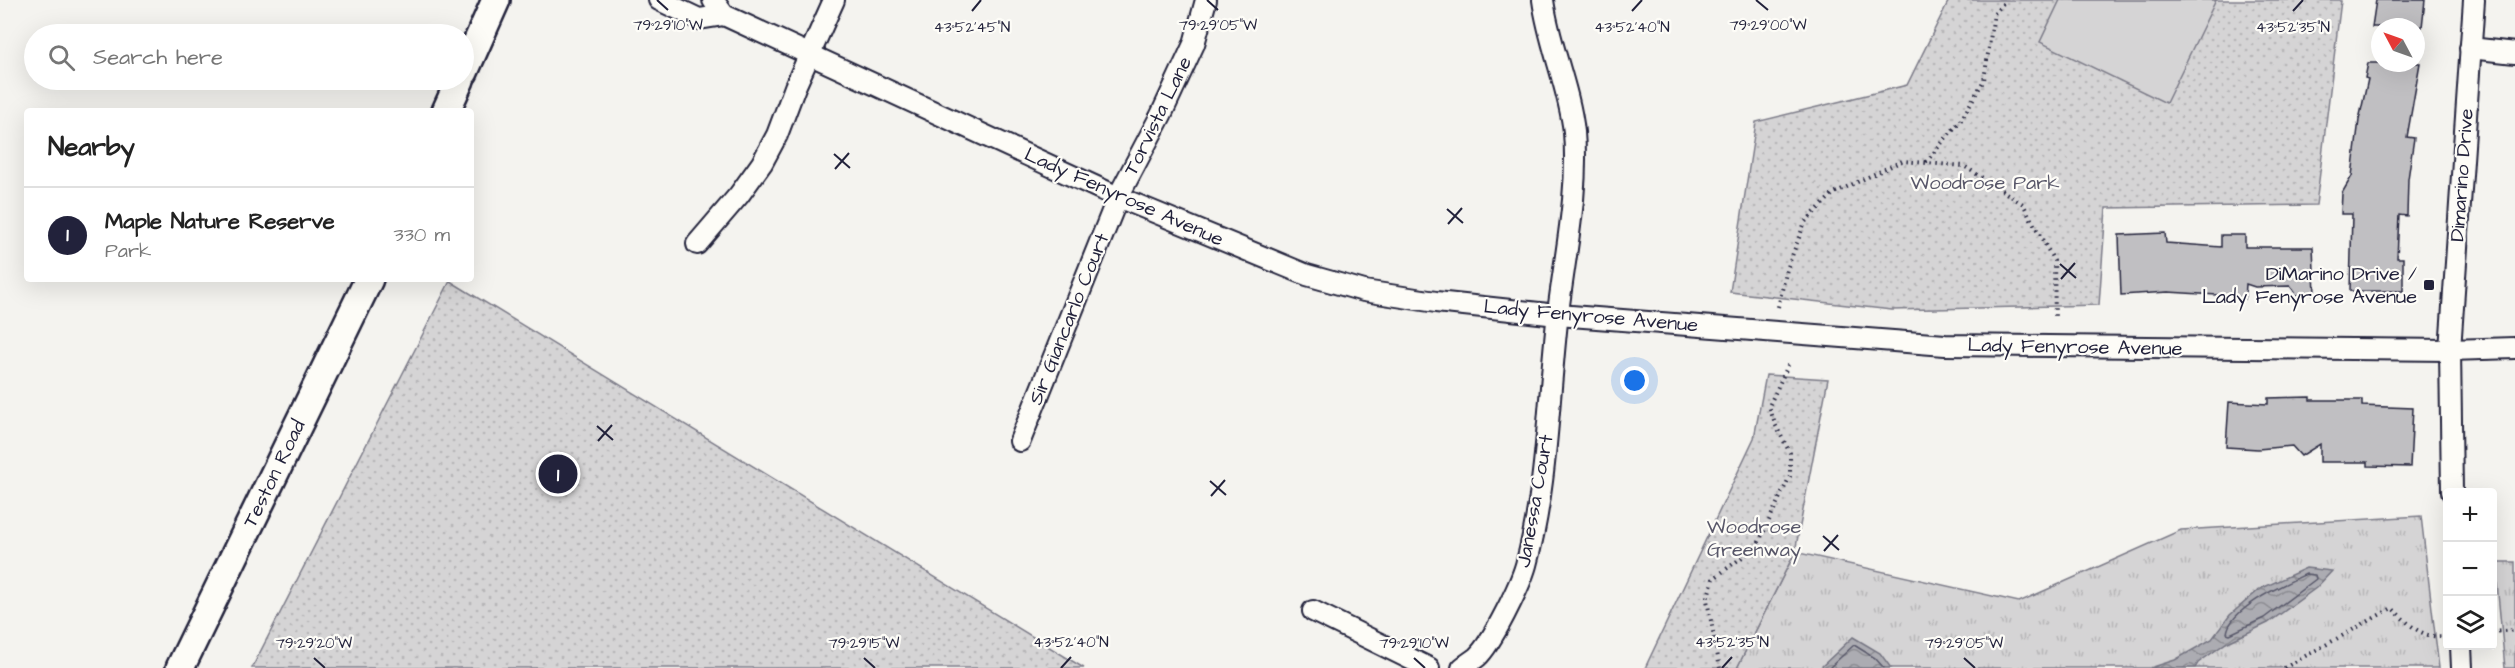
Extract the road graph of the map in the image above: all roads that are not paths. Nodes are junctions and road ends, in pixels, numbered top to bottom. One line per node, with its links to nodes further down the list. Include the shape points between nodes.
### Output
1 (496, 0): 9 (main road)
2 (659, 0): 7 (street, Lady Fenyrose Avenue, via 699,19)
3 (834, 0): 10 (street)
4 (1206, 0): 14 (street, Torvista Lane, via 1194,44)
5 (1543, 0): 17 (street, Janessa Court, via 1574,132 1573,194)
6 (2474, 0): 8 (street, Dimarino Drive)
7 (719, 8): 10 (street, Lady Fenyrose Avenue)
8 (2470, 48): 11 (street); 19 (street, Dimarino Drive)
9 (474, 50)
10 (810, 53): 14 (street, Lady Fenyrose Avenue); 15 (street, via 762,163)
11 (2515, 53)
12 (455, 90): 13 (main road)
13 (447, 108)
14 (1118, 197): 17 (street, Lady Fenyrose Avenue, via 1306,275 1364,291); 20 (street, Sir Giancarlo Court)
15 (697, 244)
16 (368, 282): 24 (main road, Teston Road)
17 (1558, 315): 19 (street, Lady Fenyrose Avenue, via 1945,345); 26 (street, Janessa Court, via 1549,424 1526,567 1495,631 1478,656)
18 (2515, 348): 19 (street, Lady Fenyrose Avenue)
19 (2450, 350): 21 (street, Dimarino Drive)
20 (1020, 441)
21 (2452, 488)
22 (1313, 611): 25 (street)
23 (2461, 650): 27 (street)
24 (180, 668)
25 (1429, 668)
26 (1462, 668)
27 (2462, 668)

